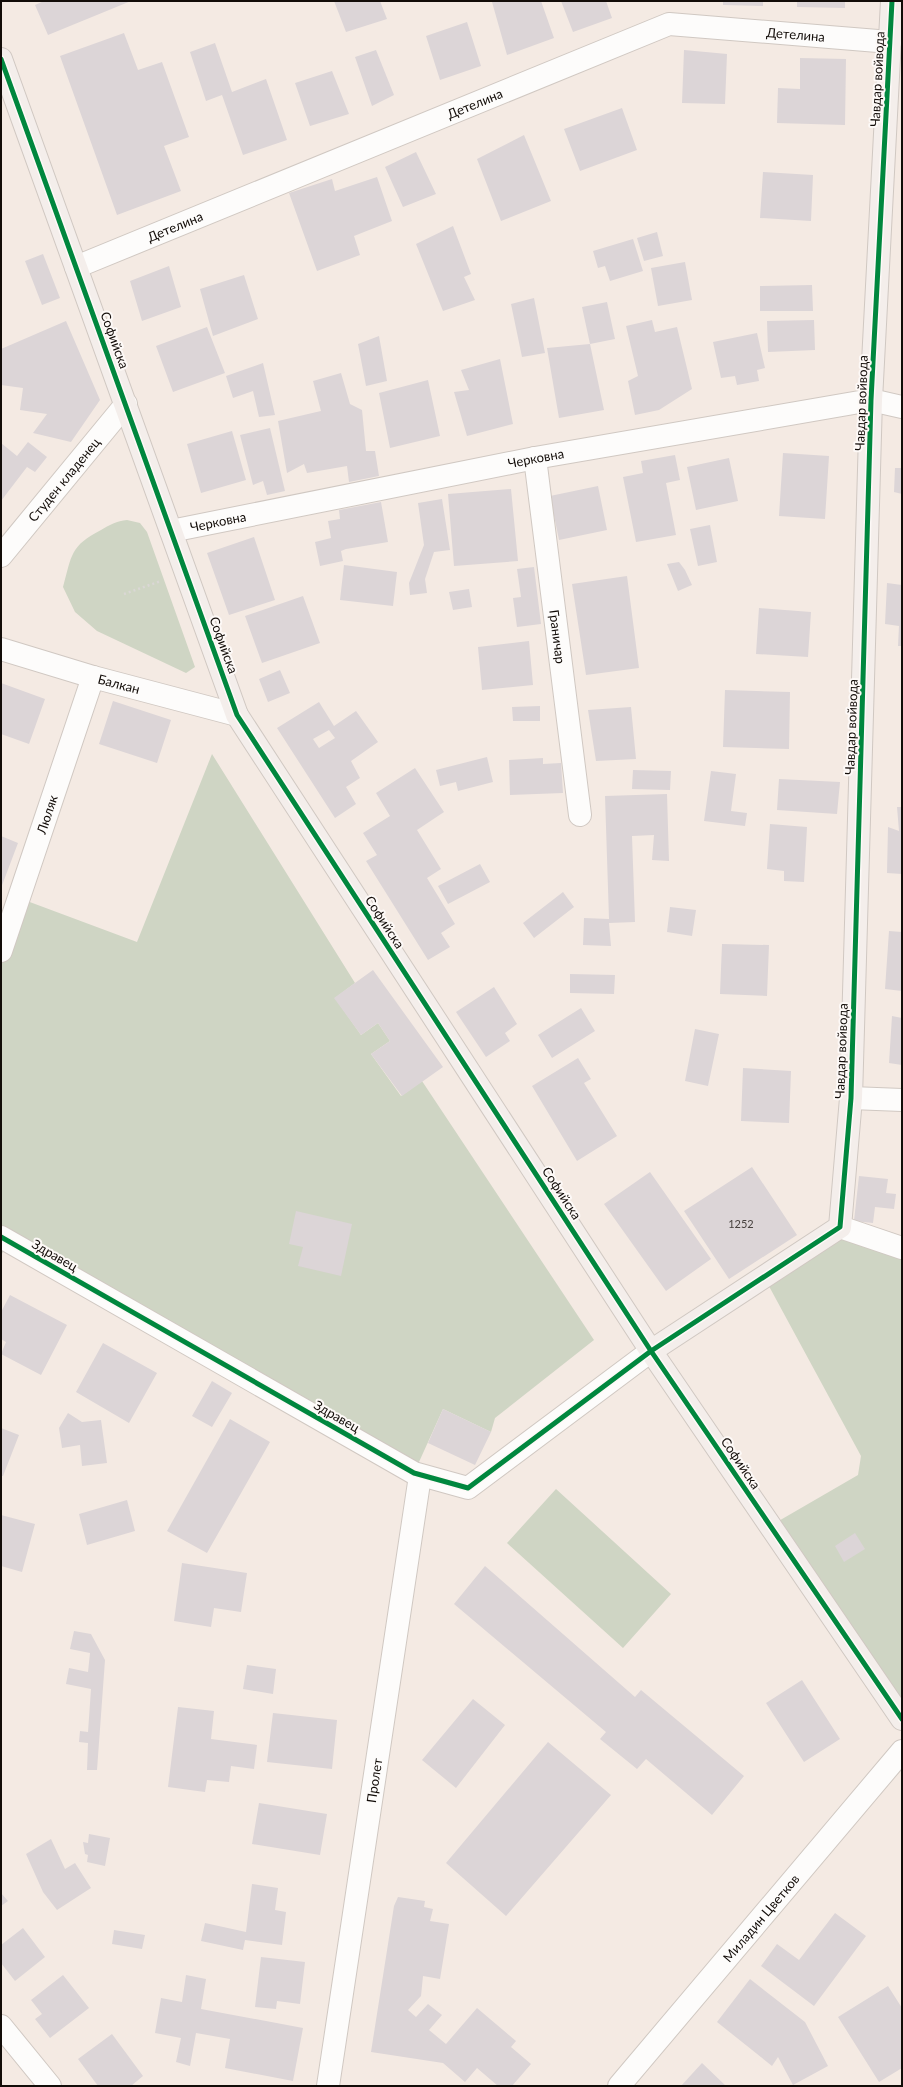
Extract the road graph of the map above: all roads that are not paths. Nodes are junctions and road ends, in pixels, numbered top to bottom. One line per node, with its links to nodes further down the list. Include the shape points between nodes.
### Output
1 (892, 1): 2 (street, Чавдар войвода)
2 (890, 42): 4 (street, Детелина, via 670,24); 5 (street, Чавдар войвода)
3 (1, 59): 4 (street, Софийска)
4 (76, 267): 6 (street, Софийска)
5 (871, 400): 7 (street, Черковна); 8 (street, Черковна); 16 (street, Чавдар войвода)
6 (126, 404): 9 (street, Софийска); 10 (street, Студен кладенец)
7 (902, 407)
8 (535, 458): 9 (street, Черковна); 14 (street, Граничар)
9 (171, 531): 13 (street, Софийска)
10 (1, 556)
11 (1, 649): 12 (street, Балкан)
12 (93, 677): 13 (street, Балкан); 15 (street, Люляк)
13 (237, 715): 21 (street, Софийска)
14 (580, 815)
15 (1, 951)
16 (851, 1098): 17 (street); 18 (street, Чавдар войвода)
17 (902, 1100)
18 (840, 1227): 20 (street); 21 (street)
19 (3, 1245): 22 (street, Здравец)
20 (902, 1248)
21 (651, 1351): 22 (street, Здравец, via 468,1488); 23 (street, Софийска)
22 (420, 1476): 27 (street, Пролет)
23 (902, 1719)
24 (902, 1750): 28 (street, Миладин Цветков)
25 (1, 2026): 26 (street)
26 (50, 2086)
27 (328, 2086)
28 (620, 2086)

